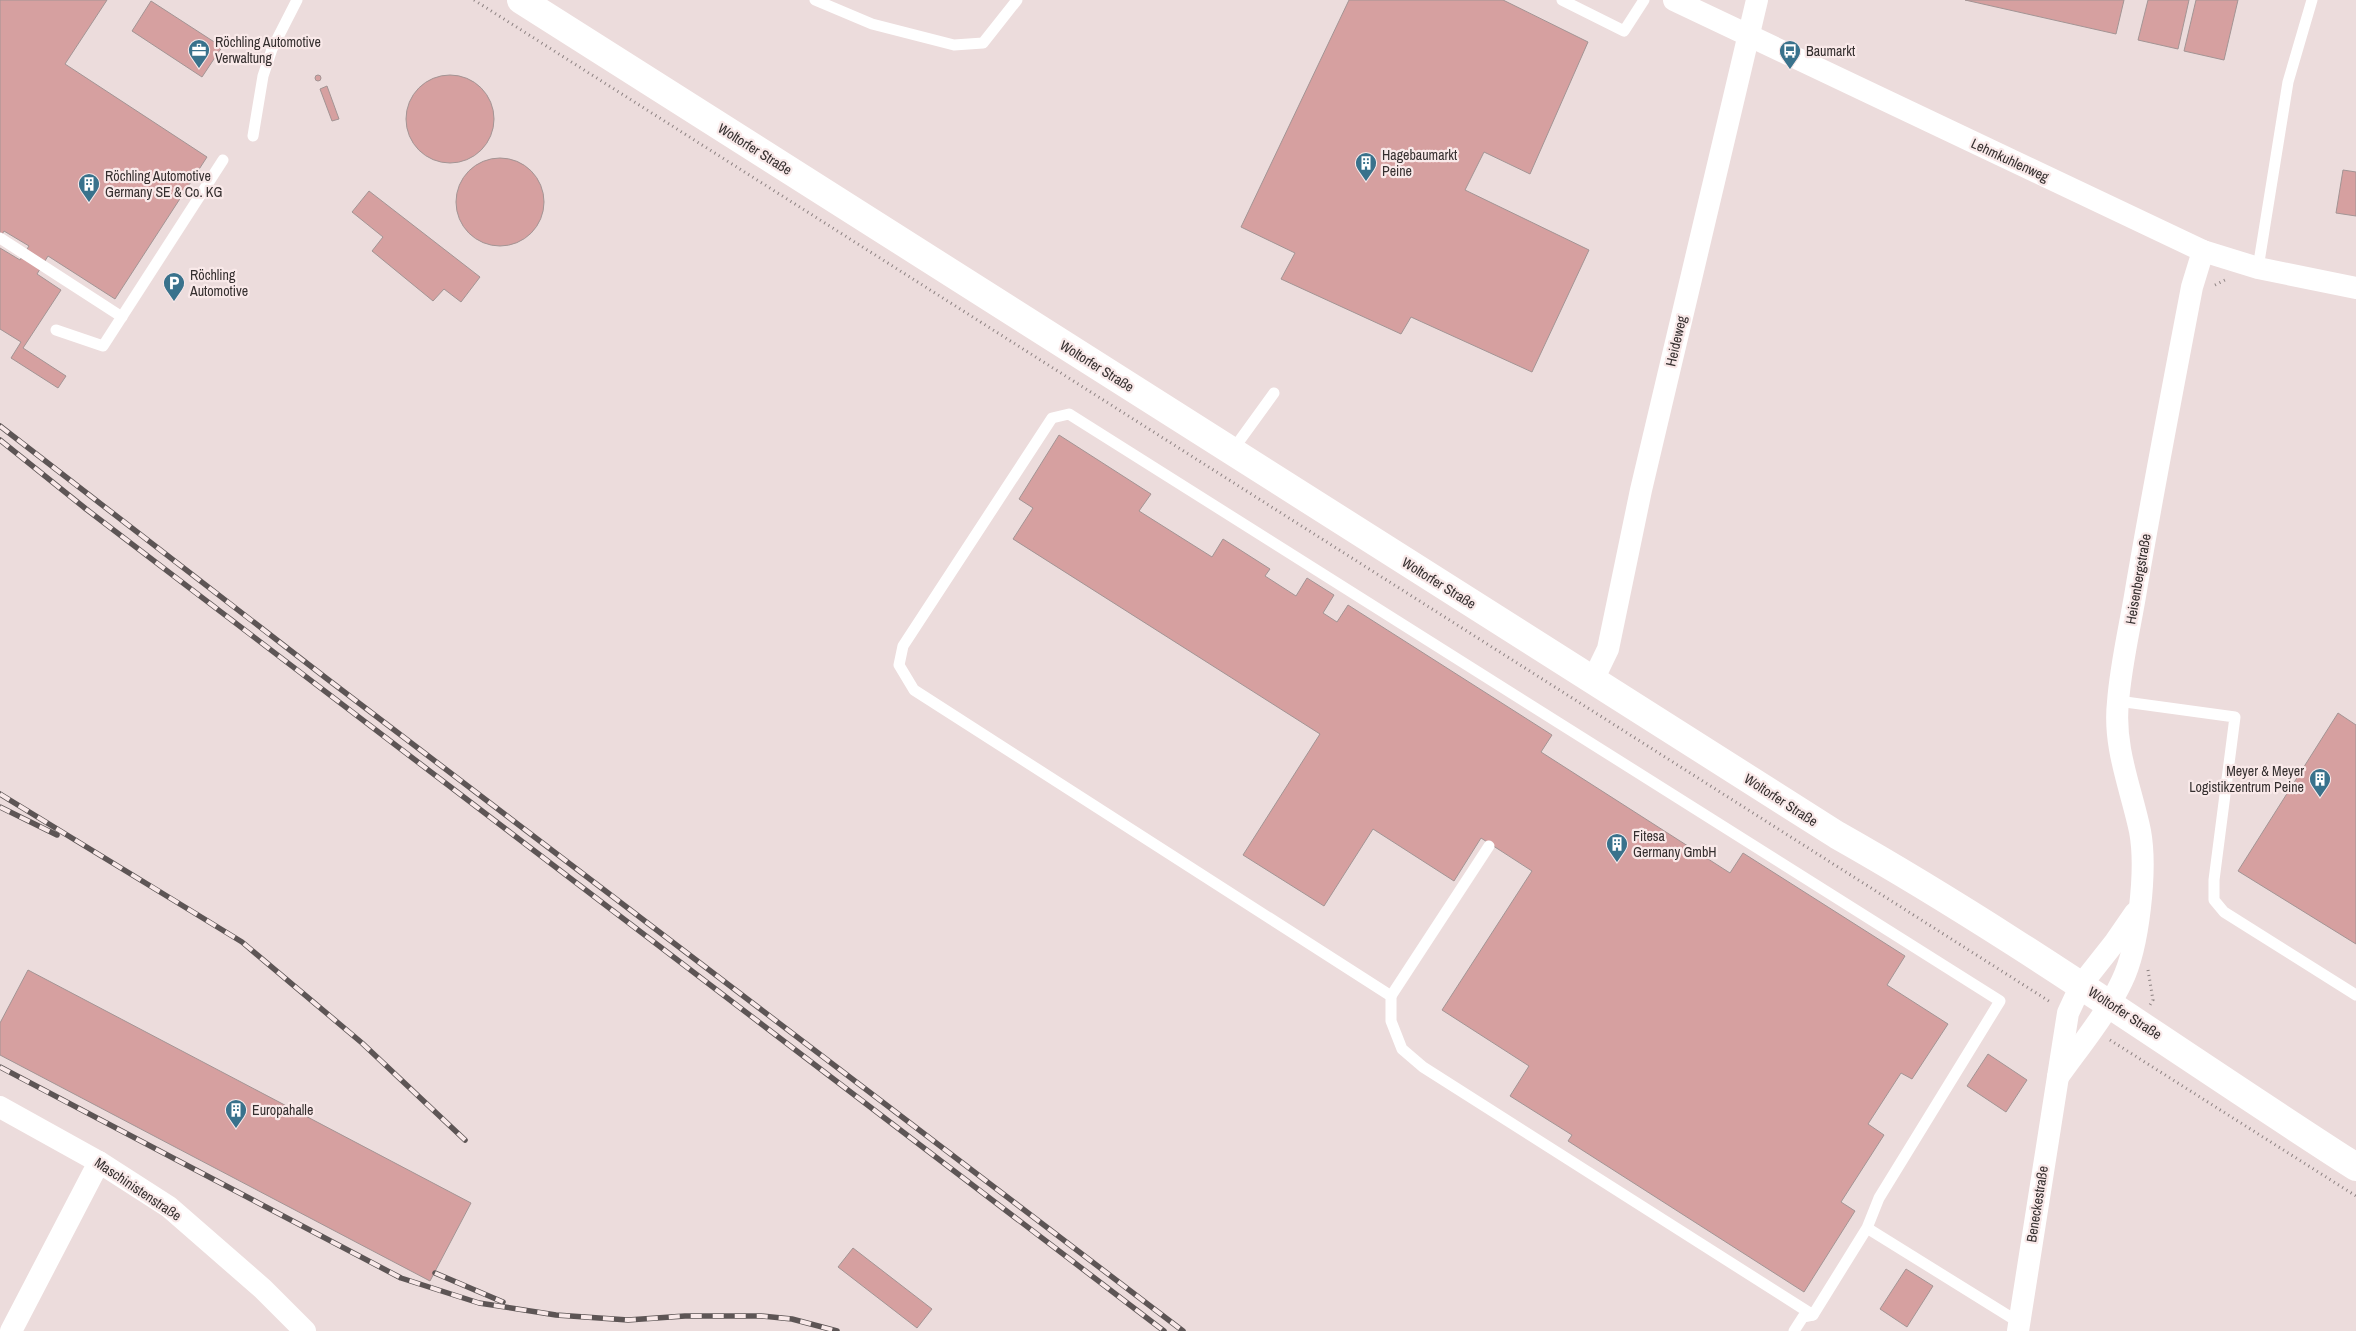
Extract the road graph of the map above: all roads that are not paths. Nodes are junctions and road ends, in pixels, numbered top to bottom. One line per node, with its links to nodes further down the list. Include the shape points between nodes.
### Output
1 (297, 0): 11 (lane, via 272,49 263,76)
2 (521, 0): 20 (main road, Woltorfer Straße)
3 (815, 0): 4 (lane, via 872,24 954,45 983,43)
4 (1017, 0)
5 (1562, 0): 6 (lane, via 1624,31)
6 (1644, 0)
7 (1674, 0): 10 (street, Lehmkuhlenweg)
8 (1757, 0): 10 (street, Heideweg)
9 (2312, 0): 15 (lane, via 2288,82)
10 (1748, 35): 14 (street, Lehmkuhlenweg); 21 (street, Heideweg, via 1641,490 1608,649)
11 (253, 136)
12 (223, 160): 17 (lane)
13 (0, 238): 17 (lane)
14 (2203, 251): 15 (street, Lehmkuhlenweg); 22 (street, Heisenbergstraße, via 2192,287)
15 (2258, 268): 16 (street, Lehmkuhlenweg)
16 (2356, 288)
17 (122, 317): 18 (lane, via 103,346)
18 (56, 330)
19 (1274, 393): 20 (lane)
20 (1232, 451): 21 (main road, Woltorfer Straße)
21 (1593, 680): 25 (main road, Woltorfer Straße)
22 (2118, 701): 24 (street, Heisenbergstraße, via 2117,732 2126,784 2140,832 2143,870); 26 (lane, via 2235,717 2214,900 2224,912)
23 (1488, 846): 27 (lane)
24 (2138, 908): 25 (street, Heisenbergstraße); 28 (street, Heisenbergstraße, via 2136,936 2123,979)
25 (2080, 985): 28 (main road, Woltorfer Straße); 29 (street, Beneckestraße, via 2068,1013)
26 (2356, 995)
27 (1391, 996): 33 (lane, via 914,690 899,665 903,646 1052,418 1069,414 2000,1002 1879,1198); 34 (lane, via 1391,1021 1402,1049 1423,1067)
28 (2110, 1003): 29 (street, Beneckestraße); 32 (main road, Woltorfer Straße)
29 (2058, 1077): 35 (street, Beneckestraße)
30 (0, 1107): 31 (street, Maschinistenstraße)
31 (99, 1162): 36 (street); 37 (street, Maschinistenstraße, via 170,1207 263,1289)
32 (2356, 1167)
33 (1866, 1228): 34 (lane); 35 (lane)
34 (1814, 1315): 38 (lane, via 1803,1317)
35 (2019, 1327)
36 (11, 1331)
37 (305, 1331)
38 (1794, 1331)

